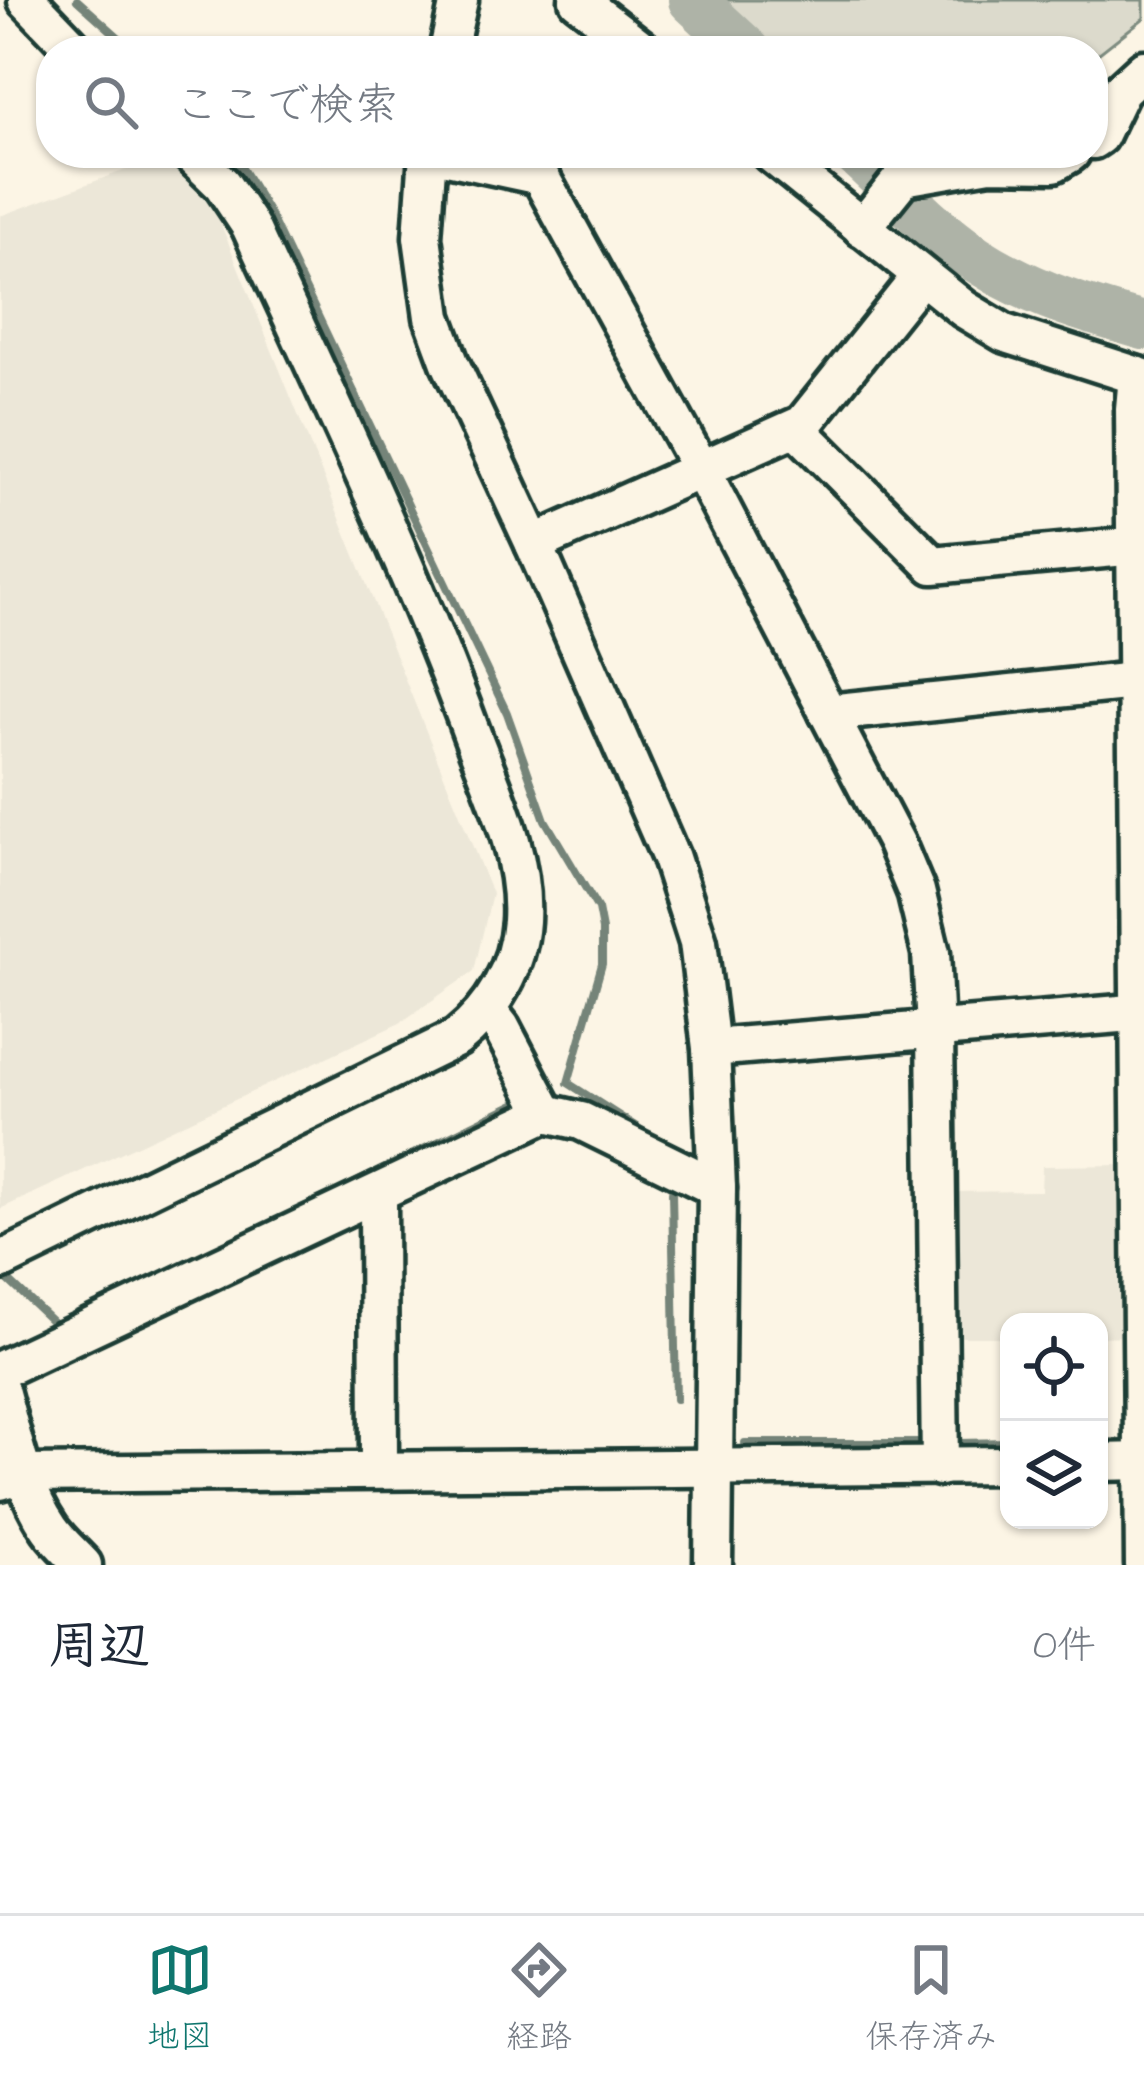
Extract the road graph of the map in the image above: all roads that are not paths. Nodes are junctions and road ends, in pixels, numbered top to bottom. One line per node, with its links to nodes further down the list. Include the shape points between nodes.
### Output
1 (27, 0): 4 (street)
2 (459, 0): 5 (street)
3 (578, 0): 6 (street)
4 (62, 36)
5 (451, 36)
6 (625, 36)
7 (1144, 69): 8 (street)
8 (1108, 117)
9 (205, 168): 24 (street, via 250,226 308,352 433,628 512,841 521,921 514,956)
10 (429, 168): 19 (street, via 422,237 433,317)
11 (502, 168): 18 (street, via 540,176)
12 (804, 168): 14 (street)
13 (974, 168): 14 (street)
14 (882, 202): 15 (street)
15 (921, 276): 16 (street, via 1004,333); 17 (street)
16 (1140, 377): 20 (street)
17 (796, 428): 18 (street); 20 (street, via 933,565)
18 (701, 469): 19 (street); 22 (street)
19 (535, 544): 27 (street, via 687,902)
20 (1136, 546): 21 (street)
21 (1141, 680): 22 (street); 23 (street)
22 (828, 712): 26 (street, via 916,891 931,953)
23 (1142, 868): 25 (street)
24 (487, 1009): 28 (street); 32 (street, via 457,1037)
25 (1141, 1012): 26 (street); 29 (street)
26 (935, 1028): 27 (street); 40 (street)
27 (711, 1048): 30 (street)
28 (540, 1099): 30 (street); 31 (street)
29 (1142, 1158): 33 (street)
30 (717, 1188): 39 (street)
31 (378, 1192): 34 (street); 41 (street)
32 (0, 1261)
33 (1143, 1290): 36 (street)
34 (0, 1370)
35 (0, 1390): 42 (street)
36 (1142, 1461): 37 (street); 45 (street)
37 (1108, 1462)
38 (1000, 1465): 40 (street)
39 (714, 1467): 40 (street); 41 (street); 44 (street)
40 (940, 1467)
41 (379, 1468): 42 (street)
42 (12, 1477): 43 (street)
43 (83, 1565)
44 (713, 1565)
45 (1144, 1565)

